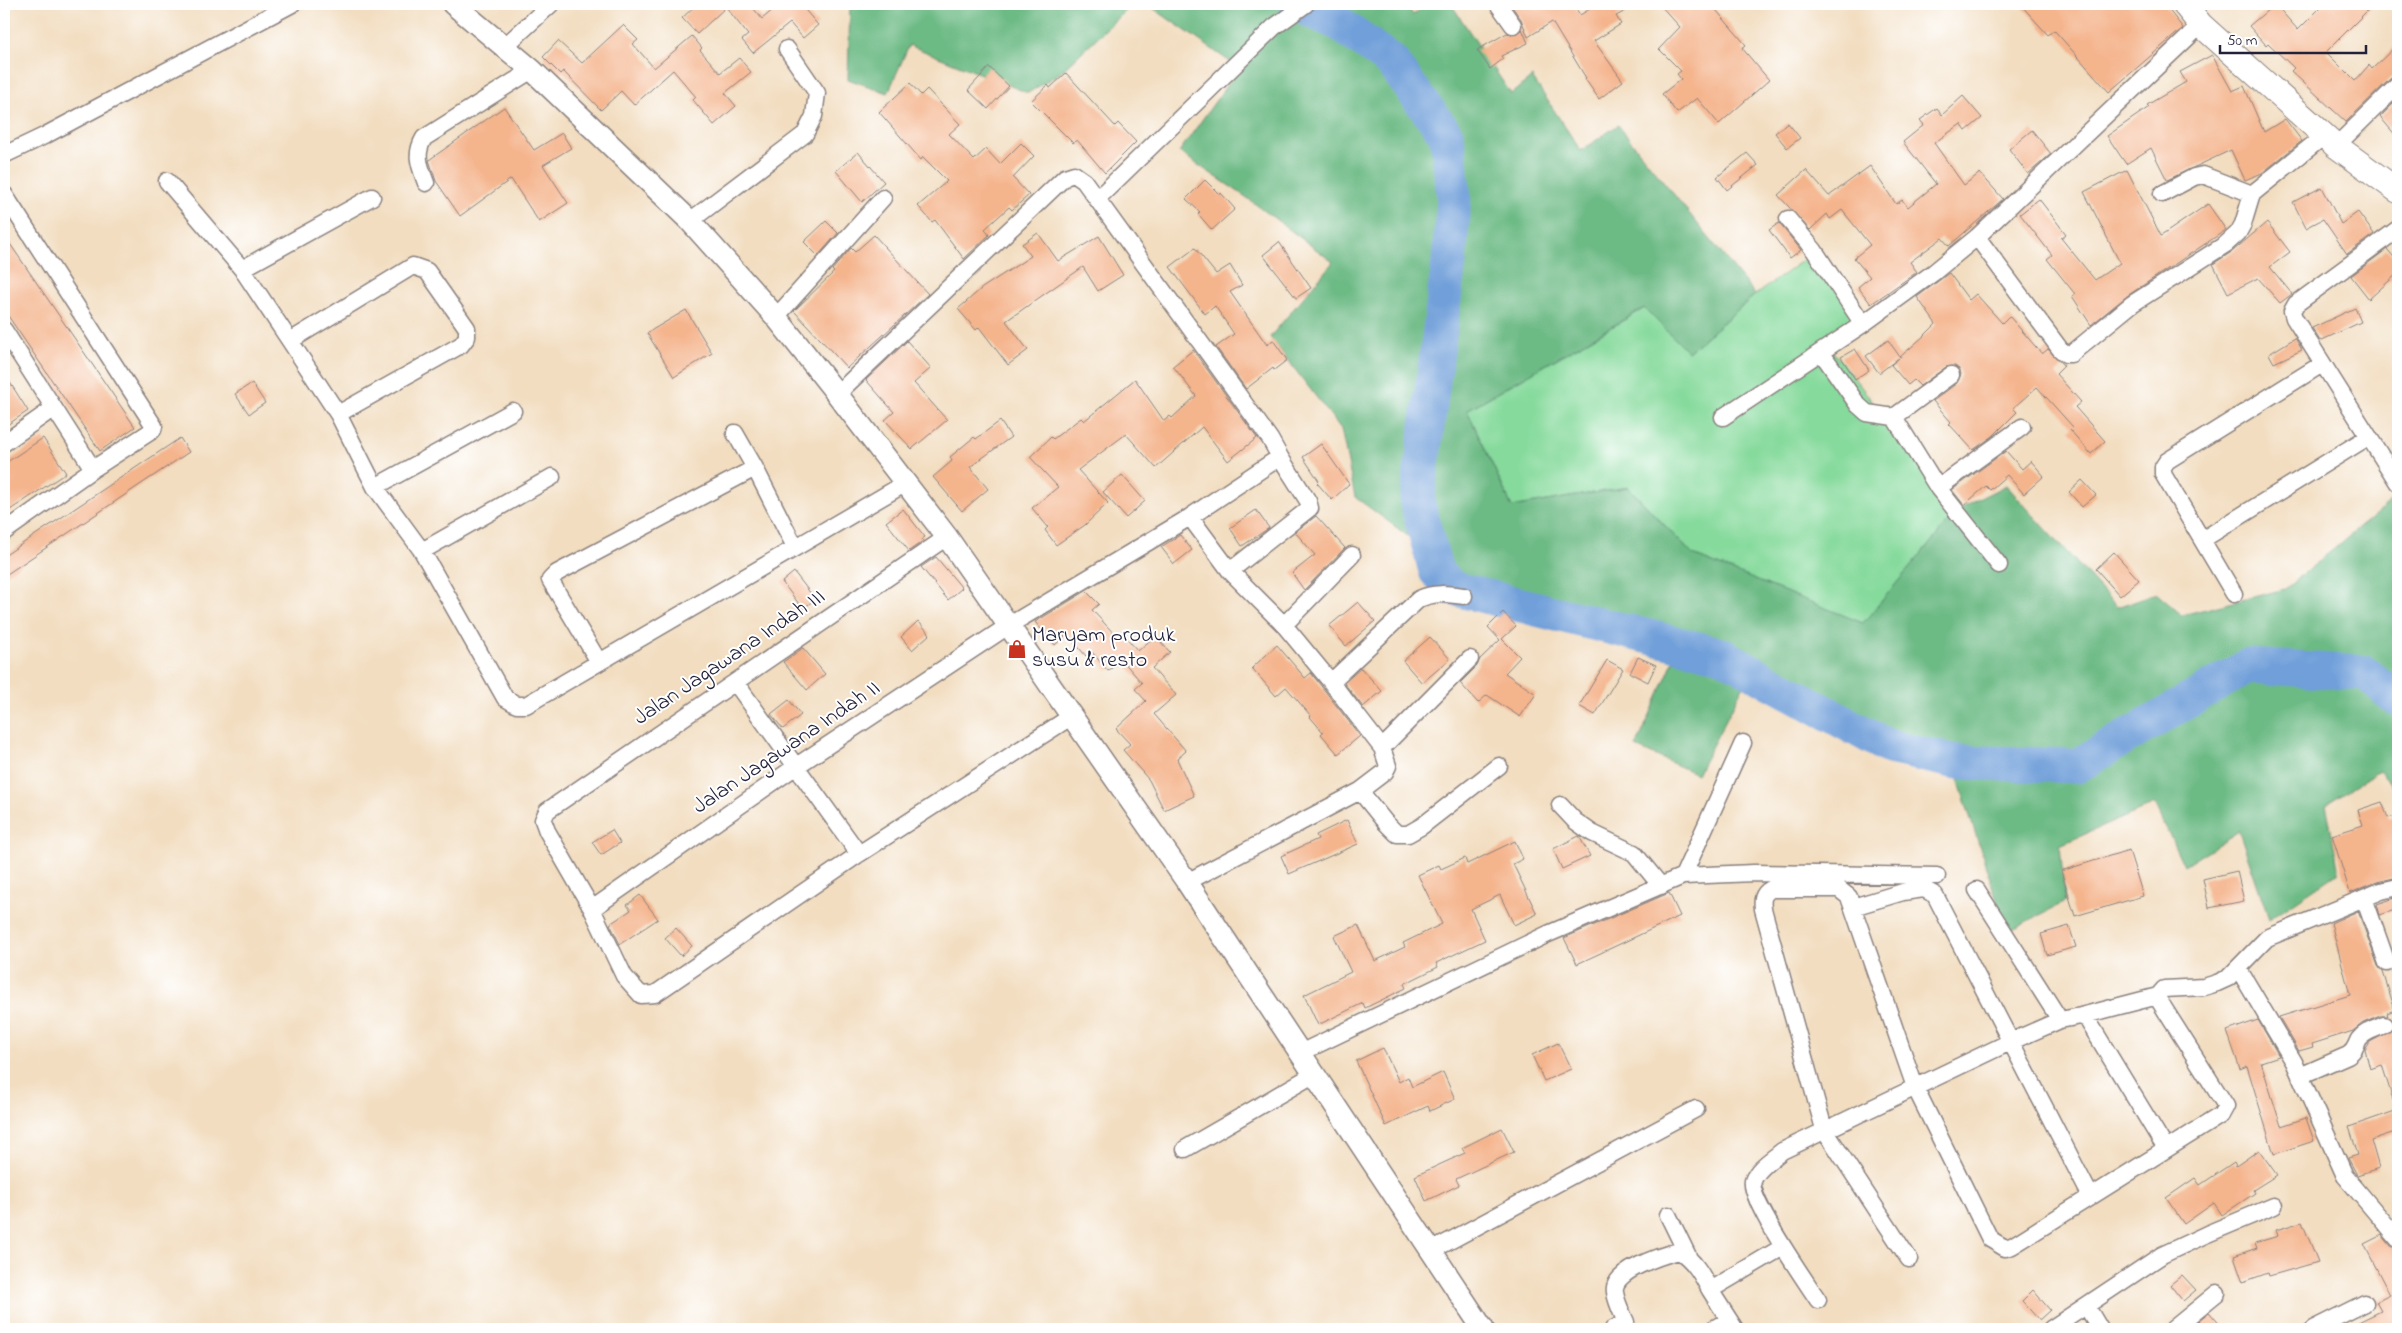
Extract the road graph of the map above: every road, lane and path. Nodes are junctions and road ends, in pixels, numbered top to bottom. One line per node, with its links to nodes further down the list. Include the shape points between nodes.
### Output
1 (292, 4): 14 (street)
2 (453, 4): 9 (street)
3 (551, 4): 9 (street)
4 (1306, 4): 23 (street, via 1274,26)
5 (1498, 4): 7 (street)
6 (2184, 4): 8 (main road)
7 (1513, 25)
8 (2201, 25): 13 (main road); 27 (street)
9 (504, 47): 11 (street)
10 (787, 49): 25 (street, via 817,93 814,116 805,134)
11 (532, 70): 16 (street, via 424,138 418,149); 25 (street)
12 (2398, 85): 13 (street)
13 (2330, 140): 17 (main road); 20 (street)
14 (4, 155)
15 (167, 181): 28 (street)
16 (426, 183)
17 (2398, 191)
18 (4, 194): 47 (street, via 154,426 153,430)
19 (2162, 194): 20 (street, via 2203,175)
20 (2252, 194): 27 (street, via 2243,224 2226,244 2132,304 2071,354 2060,349)
21 (372, 196): 28 (street)
22 (883, 198): 29 (street)
23 (1097, 199): 36 (street, via 1079,176 1065,177); 46 (street)
24 (1788, 219): 30 (street, via 1814,250)
25 (690, 221): 29 (street)
26 (2398, 229): 34 (street, via 2296,304 2292,311)
27 (1977, 237): 30 (street)
28 (242, 270): 32 (street)
29 (776, 317): 36 (street)
30 (1863, 324): 33 (street)
31 (6, 338): 37 (street)
32 (290, 341): 39 (street); 39 (street, via 413,266 427,271 467,328 467,337 461,345)
33 (1822, 352): 40 (street); 41 (street, via 1858,405 1868,413)
34 (2322, 364): 44 (street); 57 (street, via 2167,461 2163,474)
35 (1950, 375): 41 (street)
36 (837, 394): 50 (street)
37 (54, 408): 45 (street); 47 (street)
38 (513, 411): 52 (street)
39 (338, 414): 52 (street)
40 (1723, 416)
41 (1894, 417): 53 (street)
42 (2022, 427): 53 (street)
43 (735, 432): 48 (street)
44 (2368, 437): 51 (street); 57 (street)
45 (4, 443)
46 (1280, 457): 54 (street, Jalan Jagawana Indah II); 62 (street, via 1310,508)
47 (93, 468): 55 (street)
48 (755, 468): 58 (street); 68 (street, via 553,576 550,580)
49 (552, 477): 59 (street)
50 (906, 483): 56 (street); 58 (street)
51 (2398, 483)
52 (375, 487): 59 (street)
53 (1938, 488): 61 (street)
54 (1190, 517): 62 (street); 66 (street, Jalan Jagawana Indah II)
55 (4, 532)
56 (947, 537): 66 (street); 69 (street, Jalan Jagawana Indah III)
57 (2202, 540): 63 (street)
58 (795, 547): 68 (street)
59 (422, 551): 68 (street, via 505,698 526,706)
60 (1352, 555): 65 (street)
61 (1999, 565)
62 (1230, 571): 65 (street)
63 (2234, 594)
64 (1464, 596): 70 (street, via 1428,595 1419,599)
65 (1284, 625): 70 (street)
66 (1008, 626): 71 (street); 75 (street, Jalan Jagawana Indah II)
67 (1470, 659): 73 (street)
68 (598, 662)
69 (735, 682): 75 (street); 87 (street, Jalan Jagawana Indah III, via 547,811 543,820)
70 (1331, 682): 73 (street)
71 (1072, 716): 78 (street); 81 (street)
72 (1743, 743): 79 (street)
73 (1382, 748): 76 (street, via 1388,766 1385,772)
74 (1498, 766): 76 (street, via 1408,834 1397,834)
75 (795, 767): 78 (street); 87 (street, Jalan Jagawana Indah II)
76 (1360, 790): 81 (street)
77 (1560, 805): 82 (street, via 1574,821 1592,833 1634,853)
78 (859, 854): 87 (street, via 655,994 646,996 641,995 624,976)
79 (1683, 876): 80 (street, via 1754,873); 82 (street)
80 (1937, 876)
81 (1187, 882): 95 (street)
82 (1662, 886): 95 (street, via 1548,934)
83 (2398, 887): 85 (street)
84 (1977, 890): 92 (street)
85 (2364, 898): 88 (street); 89 (street, via 2267,938)
86 (1853, 907): 94 (street, via 1903,892 1924,889 1935,895); 98 (street); 100 (street, via 1849,897 1839,889 1771,889 1763,897 1763,909)
87 (592, 909)
88 (2387, 963)
89 (2238, 968): 90 (street, via 2228,978 2216,983 2164,990); 97 (street)
90 (2158, 996): 91 (street); 102 (street, via 2226,1106 2221,1115)
91 (2081, 1016): 92 (street); 102 (street, via 2091,1023)
92 (2060, 1020): 94 (street)
93 (2384, 1025): 97 (street, via 2365,1034 2348,1055)
94 (2010, 1042): 98 (street); 103 (street)
95 (1300, 1053): 96 (street)
96 (1313, 1075): 101 (street); 108 (street)
97 (2300, 1076): 106 (street, via 2345,1176)
98 (1915, 1087): 100 (street); 103 (street, via 1990,1239 2000,1246 2012,1246)
99 (1696, 1109): 108 (street)
100 (1824, 1129): 107 (street, via 1782,1151 1760,1170 1752,1184); 110 (street)
101 (1185, 1149)
102 (2166, 1149): 103 (street)
103 (2090, 1195)
104 (2274, 1206): 115 (street, via 2162,1256)
105 (1668, 1215): 109 (street)
106 (2398, 1240)
107 (1783, 1247): 111 (street); 113 (street)
108 (1430, 1250): 118 (street)
109 (1688, 1256): 111 (street); 117 (street, via 1679,1251 1666,1254 1622,1274 1614,1292)
110 (1909, 1259)
111 (1710, 1290): 116 (street)
112 (2217, 1293): 122 (street)
113 (1818, 1300)
114 (2365, 1303): 123 (street)
115 (2086, 1307): 120 (street); 121 (street)
116 (1732, 1325): 119 (street)
117 (1623, 1327)
118 (1483, 1329)
119 (1713, 1329)
120 (2051, 1329)
121 (2100, 1329)
122 (2173, 1329)
123 (2313, 1329)

